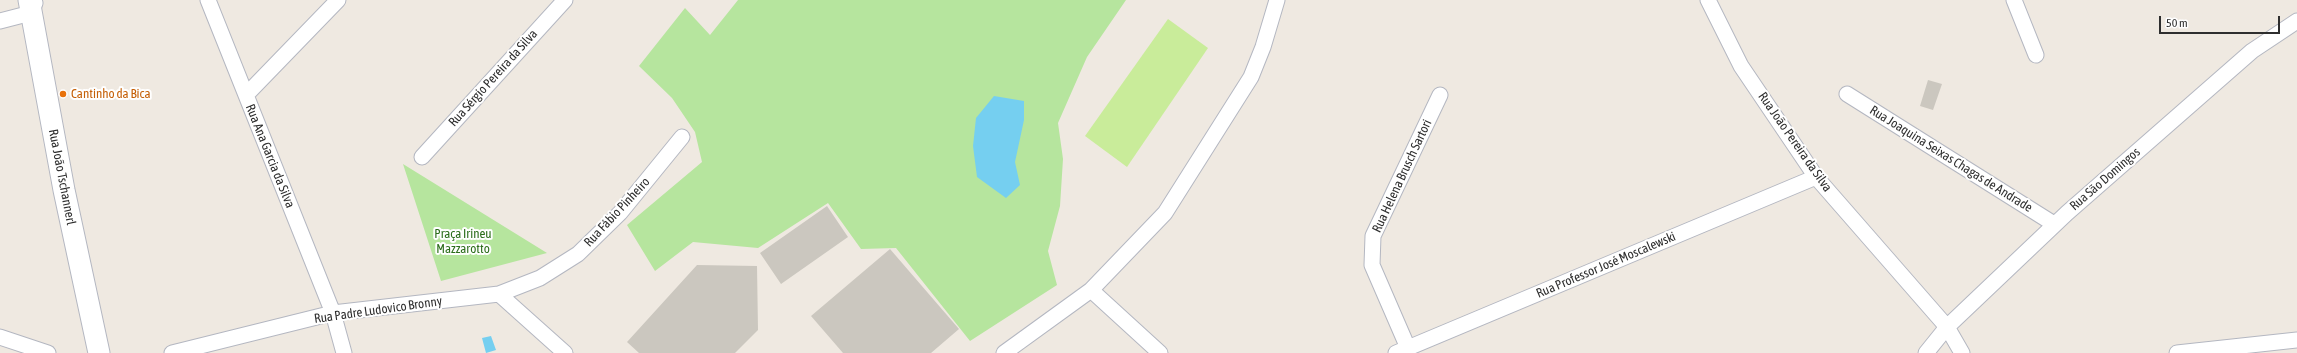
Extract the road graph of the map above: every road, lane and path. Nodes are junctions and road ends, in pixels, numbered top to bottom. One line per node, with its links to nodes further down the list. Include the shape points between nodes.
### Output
1 (208, 0): 12 (street, Rua Ana Garcia da Silva)
2 (338, 0): 12 (street)
3 (565, 0): 15 (street, Rua Sérgio Pereira da Silva)
4 (1277, 0): 18 (street, via 1251,77 1165,212)
5 (1708, 0): 16 (street, Rua João Pereira da Silva, via 1741,66)
6 (2014, 0): 10 (street)
7 (32, 4): 8 (street); 26 (main road, Rua João Tschannerl, via 64,190)
8 (0, 21)
9 (2297, 21): 17 (street, Rua São Domingos, via 2252,51)
10 (2036, 55)
11 (1847, 94): 17 (street, Rua Joaquina Seixas Chagas de Andrade)
12 (246, 95): 20 (street, Rua Ana Garcia da Silva)
13 (1440, 95): 24 (street, Rua Helena Brusch Sartori, via 1373,236 1372,265)
14 (682, 138): 19 (street, Rua Fábio Pinheiro, via 620,213 578,254 540,278)
15 (422, 157)
16 (1816, 177): 21 (street, Rua João Pereira da Silva); 24 (street, Rua Professor José Moscalewski)
17 (2054, 224): 21 (street, Rua São Domingos)
18 (1091, 290): 30 (street); 31 (street)
19 (499, 294): 20 (street, Rua Padre Ludovico Bronny); 29 (street)
20 (333, 313): 27 (street, Rua Padre Ludovico Bronny); 28 (street, Rua Ana Garcia da Silva)
21 (1947, 327): 32 (street, Rua São Domingos); 33 (street, Rua João Pereira da Silva)
22 (0, 337): 25 (street)
23 (2297, 340): 34 (street)
24 (1402, 350)
25 (48, 353)
26 (99, 353)
27 (172, 353)
28 (344, 353)
29 (565, 353)
30 (1004, 353)
31 (1160, 353)
32 (1925, 353)
33 (1962, 353)
34 (2178, 353)

